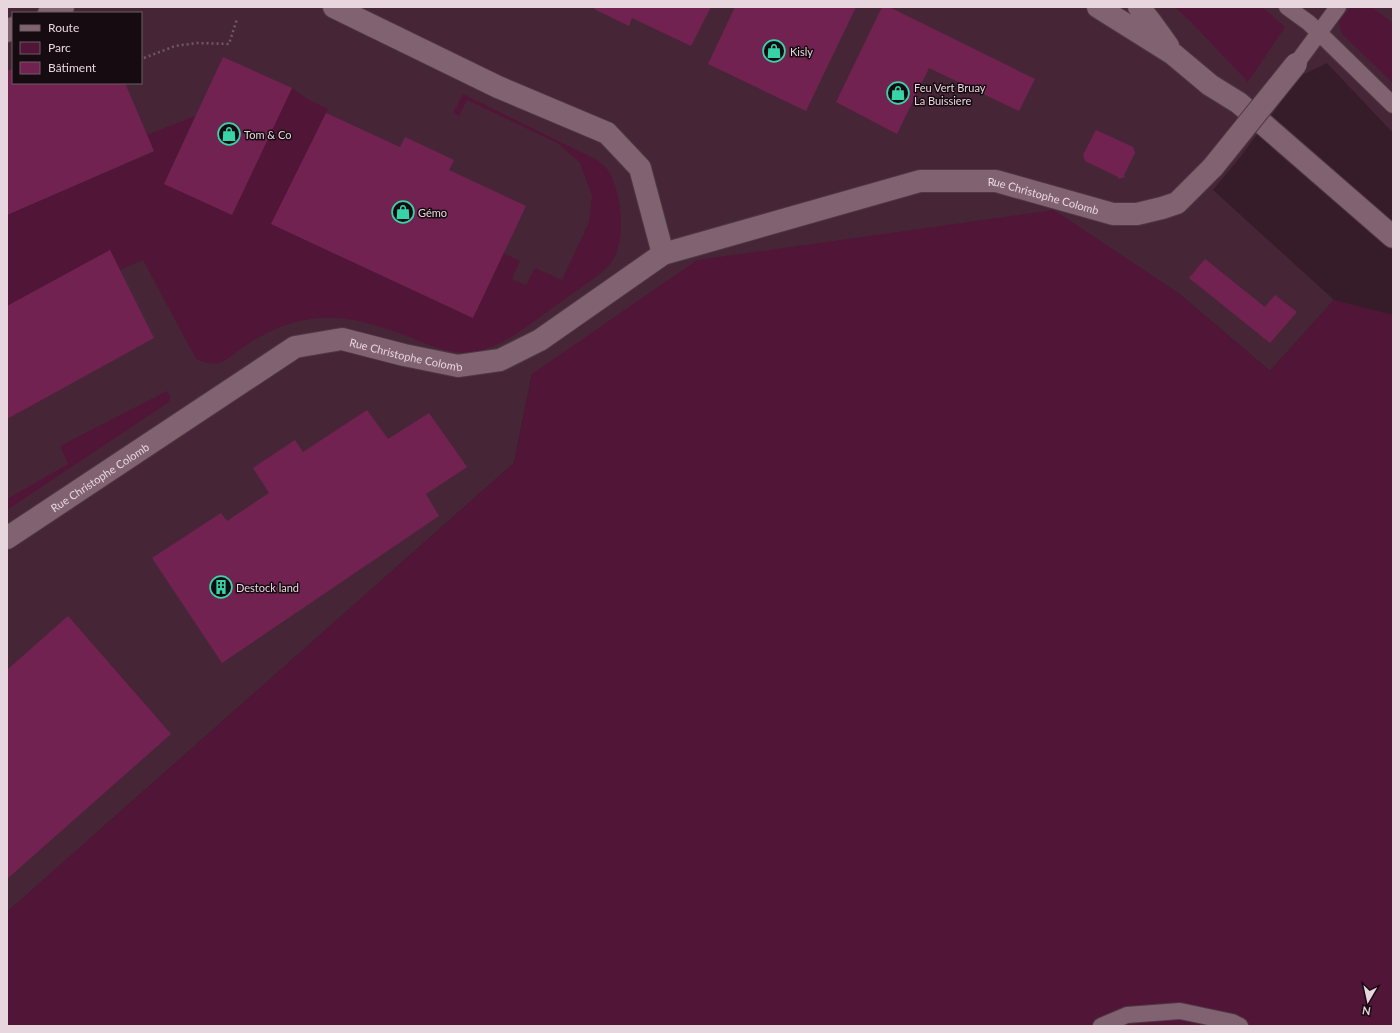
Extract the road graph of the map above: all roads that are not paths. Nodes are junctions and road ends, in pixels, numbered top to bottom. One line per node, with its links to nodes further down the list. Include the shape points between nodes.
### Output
1 (63, 7): 7 (street)
2 (334, 7): 14 (street, via 498,87 607,133 640,168)
3 (1098, 7): 10 (street)
4 (1128, 7): 8 (lane)
5 (1287, 7): 9 (lane)
6 (1338, 7): 9 (lane, Rue Christophe Colomb)
7 (51, 12)
8 (1144, 14): 10 (street)
9 (1319, 33): 11 (lane, Rue Christophe Colomb); 12 (lane)
10 (1173, 54): 13 (street, via 1210,85 1239,103)
11 (1296, 64): 14 (street, Rue Christophe Colomb, bridge, via 1213,167 1177,203 1162,208 1137,214 1113,214 996,181 920,181)
12 (1393, 105)
13 (1393, 237)
14 (663, 254): 15 (street, Rue Christophe Colomb, via 540,340 500,360 458,366 342,339 295,347)
15 (7, 538)
16 (1101, 1026): 17 (lane, via 1127,1015 1180,1011)
17 (1240, 1026)

